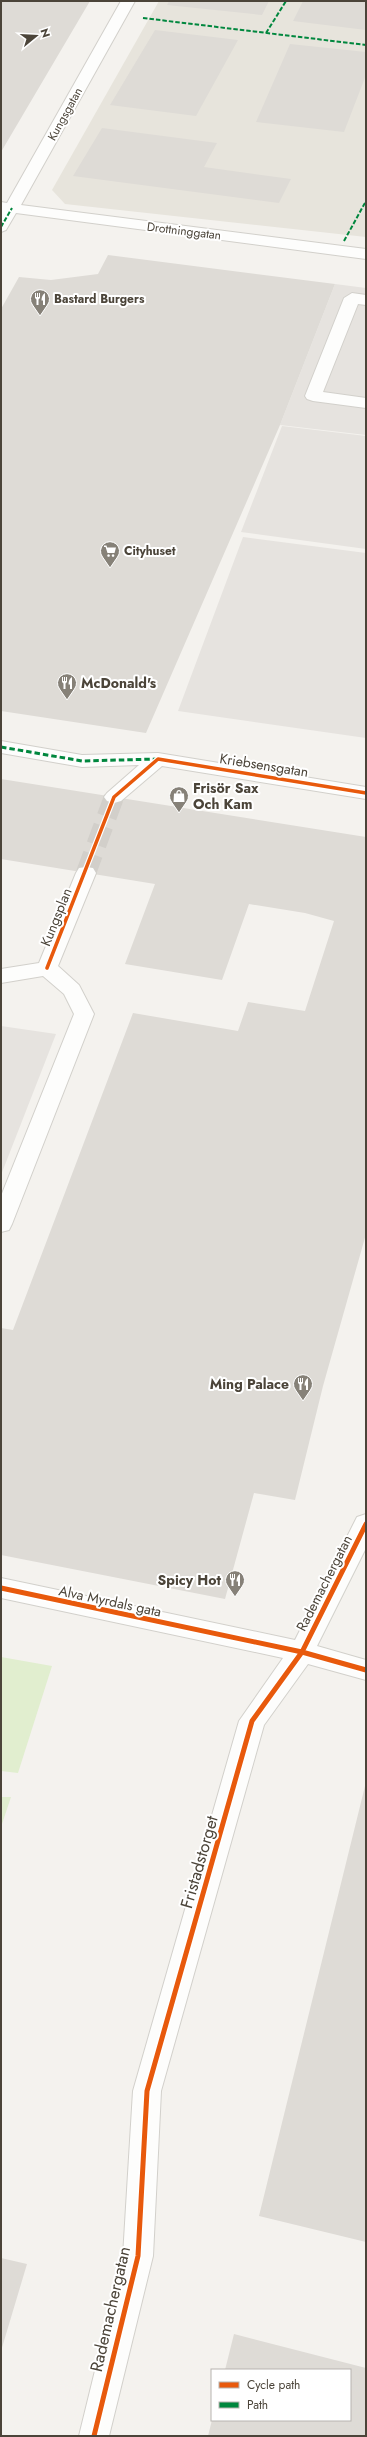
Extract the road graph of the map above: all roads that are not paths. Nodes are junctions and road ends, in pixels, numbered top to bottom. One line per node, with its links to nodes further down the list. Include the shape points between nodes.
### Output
1 (128, 1): 2 (street, Kungsgatan)
2 (6, 208): 3 (street, Kungsgatan); 4 (street, Drottninggatan)
3 (1, 227)
4 (366, 254)
5 (366, 300): 6 (street, via 352,298 313,396)
6 (366, 403)
7 (1, 747): 8 (street, Kriebsensgatan, via 82,761)
8 (158, 759): 9 (street, Kriebsensgatan); 10 (street)
9 (366, 793)
10 (114, 797)
11 (86, 873): 12 (street, Kungsplan)
12 (47, 968): 13 (street, Kungsplan); 14 (street, Kungsplan, via 72,990 84,1014)
13 (1, 976)
14 (1, 1224)
15 (366, 1524): 17 (street, Rademachergatan)
16 (1, 1588): 17 (street, Alva Myrdals gata)
17 (302, 1652): 18 (street, Alva Myrdals gata); 19 (street, Fristadstorget, via 252,1721)
18 (366, 1670)
19 (147, 2091): 20 (street, Rademachergatan, via 138,2256)
20 (94, 2436)

